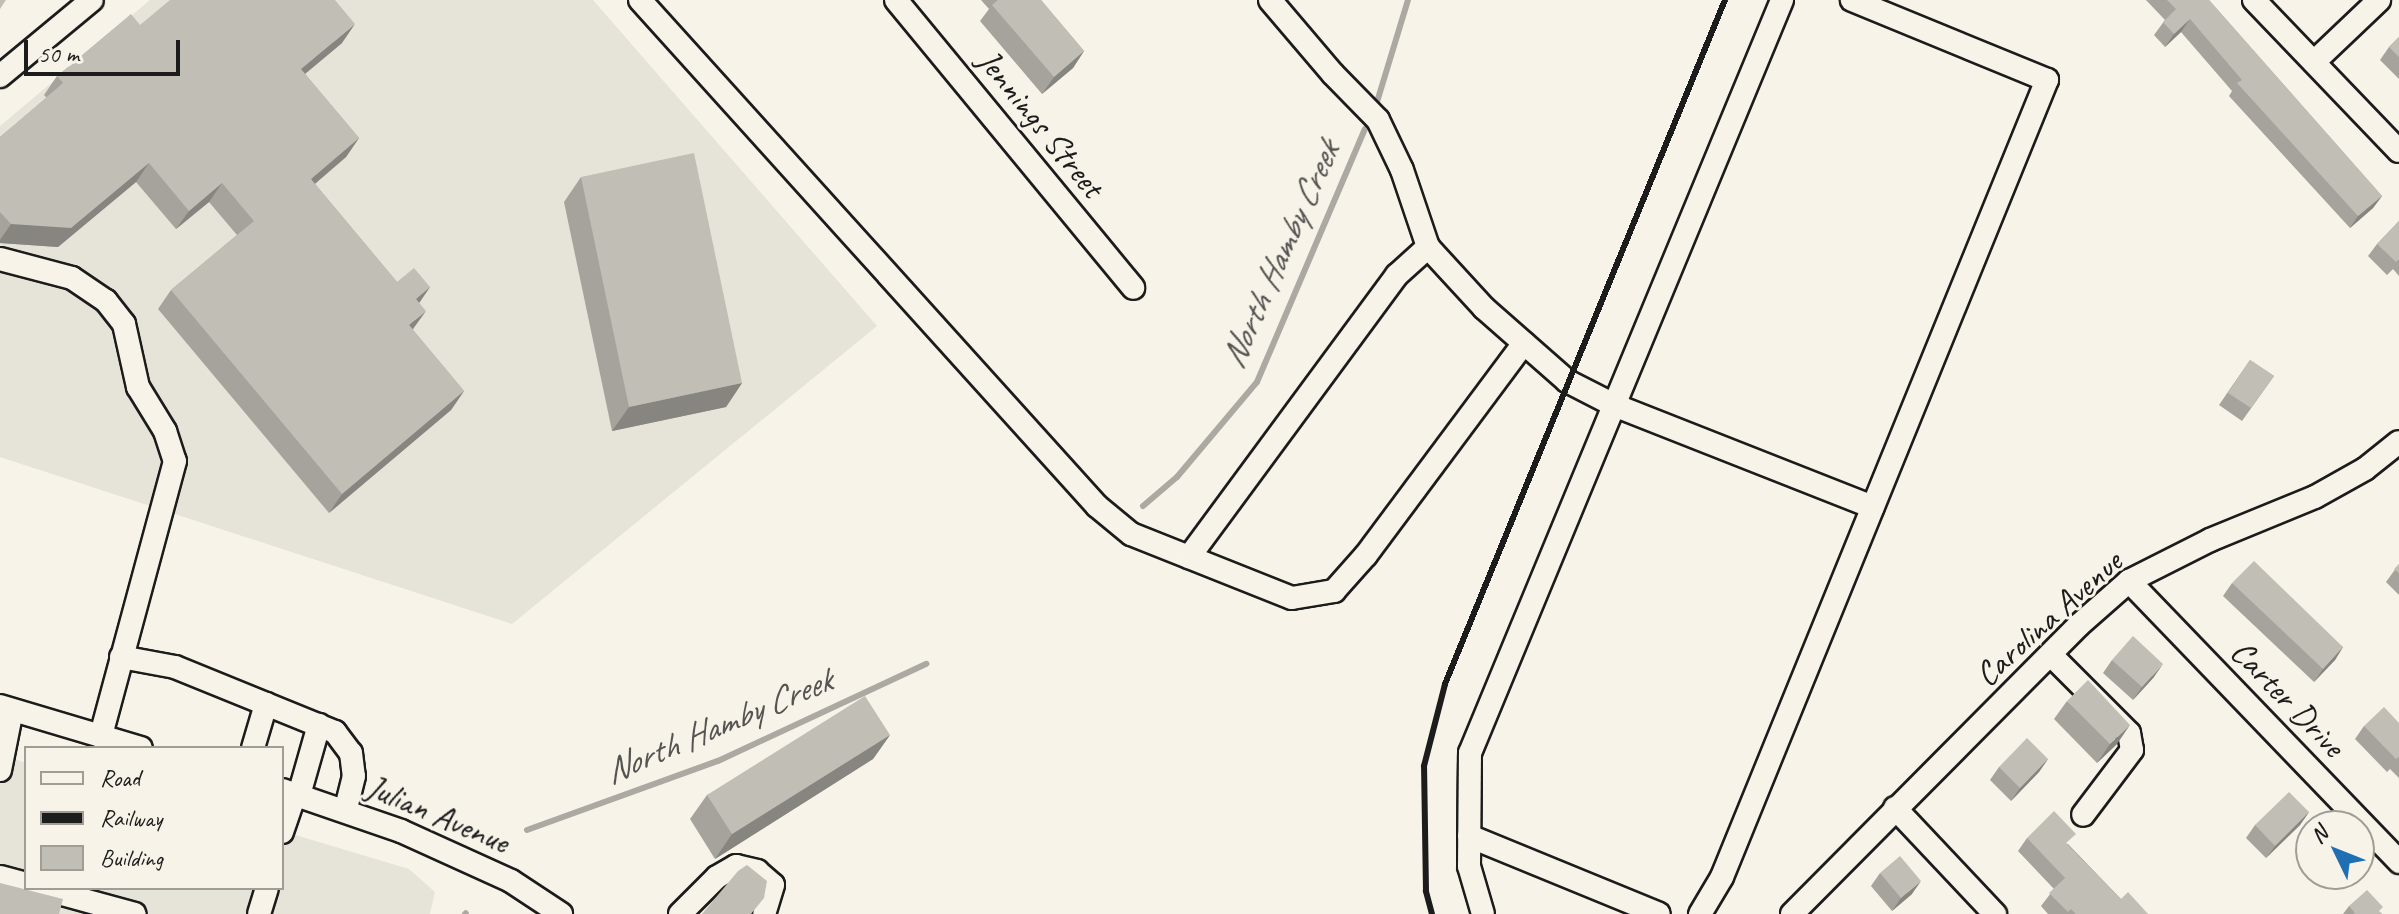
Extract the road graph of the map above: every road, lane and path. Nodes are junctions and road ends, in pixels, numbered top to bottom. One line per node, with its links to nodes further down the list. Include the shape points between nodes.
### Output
1 (92, 0): 10 (street)
2 (640, 0): 19 (street, via 1097,506 1131,534)
3 (896, 0): 14 (street, Jennings Street)
4 (1270, 0): 12 (street, via 1378,120 1402,170)
5 (1782, 0): 16 (street)
6 (1852, 0): 18 (street, via 2047,80)
7 (2254, 0): 9 (street)
8 (2379, 0): 9 (street)
9 (2314, 62): 11 (street)
10 (0, 76)
11 (2399, 151)
12 (1428, 247): 15 (street); 19 (street, via 1397,275)
13 (0, 259): 22 (street, via 72,278 106,301 124,324 138,387 165,431 175,461)
14 (1133, 288)
15 (1524, 343): 16 (street, via 1567,381); 19 (street, via 1334,591 1292,598)
16 (1614, 405): 18 (street); 35 (street, via 1470,753)
17 (2399, 442): 20 (street, Carolina Avenue, via 2315,497 2210,540)
18 (1873, 507): 48 (street, via 1722,877)
19 (1189, 557)
20 (2129, 581): 21 (street, Carolina Avenue); 36 (street, Carter Drive)
21 (2051, 655): 31 (street, Carolina Avenue); 33 (street, via 2129,733 2132,750)
22 (121, 657): 23 (street, via 175,667); 26 (street)
23 (266, 704): 25 (street); 28 (street)
24 (6, 708): 26 (street); 29 (street)
25 (319, 725): 30 (street); 32 (street, via 335,732 351,753 354,776)
26 (101, 736): 27 (street)
27 (134, 746)
28 (254, 746)
29 (0, 770)
30 (292, 793): 32 (street, Julian Avenue); 34 (street)
31 (1895, 808): 49 (street, Carolina Avenue); 50 (street)
32 (345, 811): 43 (street, Julian Avenue, via 493,872)
33 (2083, 815)
34 (284, 824)
35 (1469, 836): 46 (street, via 1469,866); 47 (street)
36 (2399, 862)
37 (0, 877): 38 (street)
38 (24, 883)
39 (47, 890): 41 (street)
40 (266, 890): 42 (street)
41 (135, 914)
42 (259, 914)
43 (561, 914)
44 (680, 914): 45 (street, via 717,877 736,866 757,871 773,885)
45 (764, 914)
46 (1483, 914)
47 (1659, 914)
48 (1700, 914)
49 (1792, 914)
50 (1995, 914)

